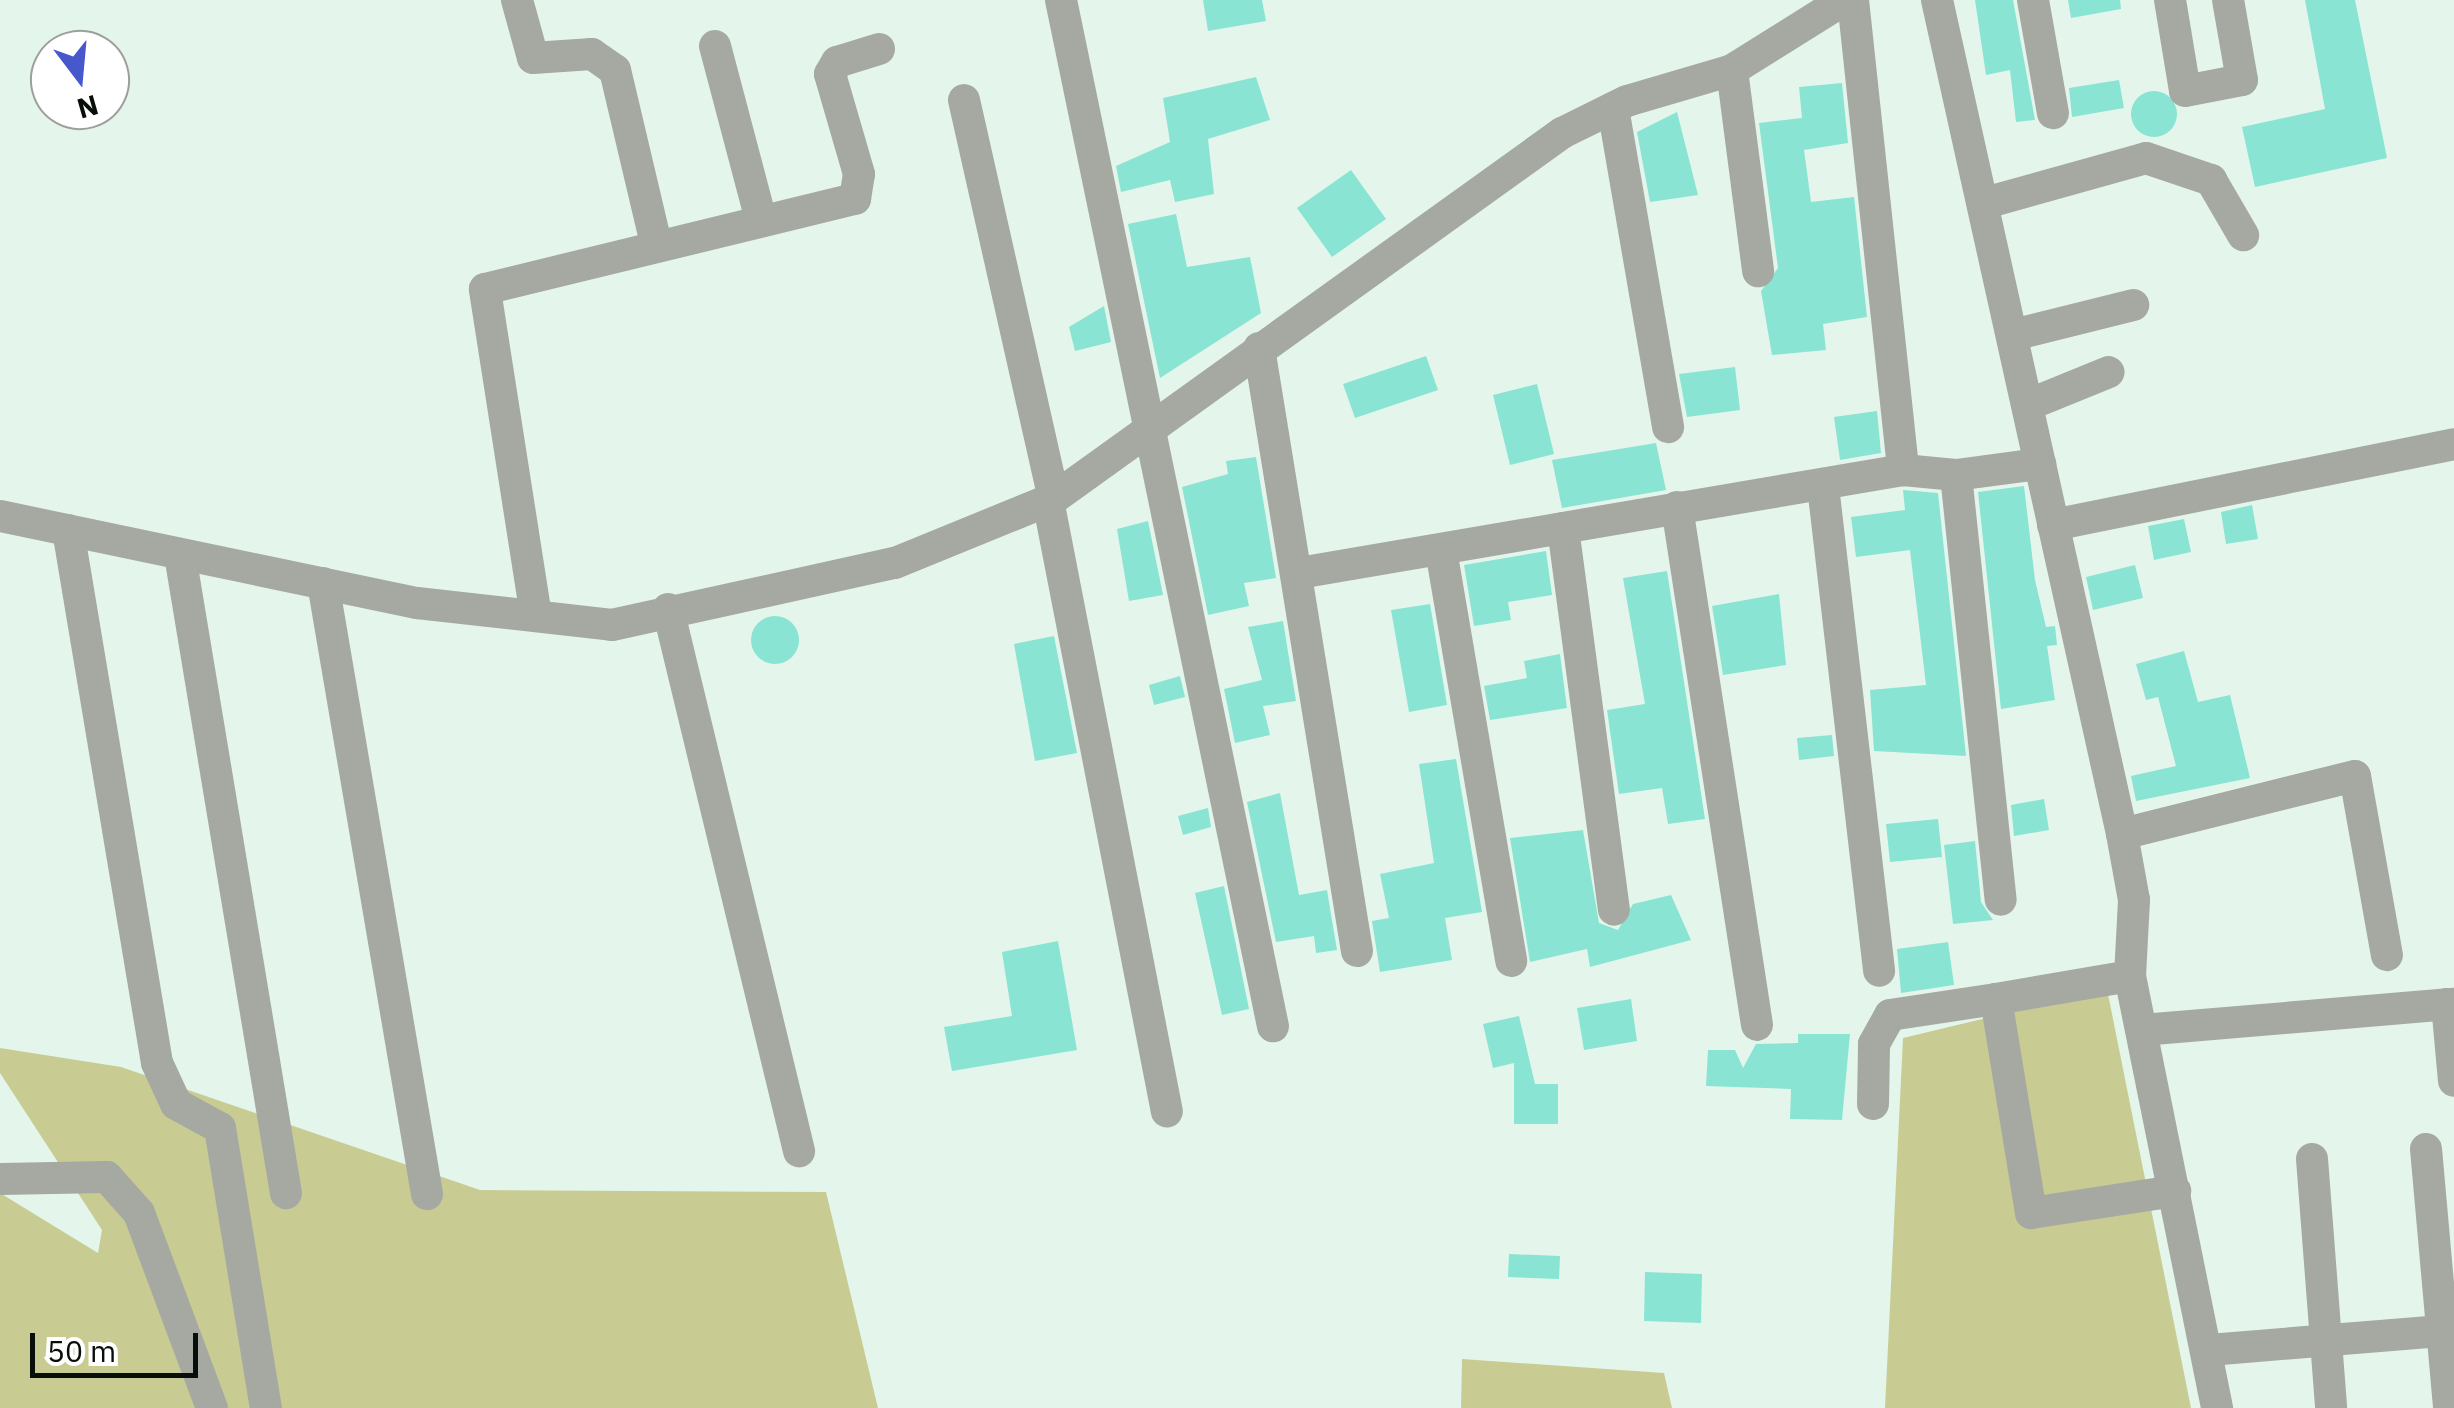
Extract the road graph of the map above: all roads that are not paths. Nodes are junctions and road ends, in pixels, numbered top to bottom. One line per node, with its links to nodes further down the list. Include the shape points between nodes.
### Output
1 (517, 0): 18 (street, via 533,58 592,54 615,70)
2 (1061, 0): 26 (street)
3 (1844, 0): 11 (street)
4 (1853, 0): 29 (street)
5 (1936, 0): 15 (street)
6 (2033, 0): 14 (street)
7 (2170, 0): 8 (street, via 2185,91 2242,80)
8 (2228, 0)
9 (715, 46): 16 (street)
10 (879, 49): 16 (street, via 836,62 830,74 860,174 855,200)
11 (1732, 70): 13 (street); 19 (street)
12 (964, 100): 32 (street)
13 (1613, 108): 22 (street, via 1436,217); 25 (street)
14 (2053, 113)
15 (1985, 203): 17 (street, via 2146,158 2210,180); 21 (street)
16 (761, 220): 18 (street)
17 (2243, 236)
18 (656, 244): 43 (street, via 485,289)
19 (1758, 271)
20 (2133, 304): 21 (street)
21 (2012, 335): 24 (street)
22 (1259, 348): 26 (street); 40 (street)
23 (2108, 372): 24 (street)
24 (2028, 405): 28 (street)
25 (1668, 426)
26 (1147, 430): 32 (street); 55 (street)
27 (2454, 444): 35 (street)
28 (2040, 464): 30 (street); 35 (street)
29 (1904, 470): 30 (street); 31 (street)
30 (1956, 475): 45 (street)
31 (1823, 486): 33 (street); 50 (street)
32 (1051, 499): 42 (street, via 896,563); 59 (street)
33 (1677, 508): 36 (street); 54 (street)
34 (0, 516): 37 (street)
35 (2054, 525): 44 (street)
36 (1563, 528): 38 (street); 46 (street)
37 (68, 530): 39 (street); 71 (street, via 157,1063 176,1104 220,1128)
38 (1441, 550): 40 (street); 49 (street)
39 (180, 556): 41 (street); 65 (street)
40 (1300, 574): 47 (street)
41 (324, 584): 43 (street); 66 (street)
42 (668, 609): 43 (street, via 612,625); 61 (street)
43 (536, 616)
44 (2122, 834): 48 (street, via 2355,776); 51 (street, via 2134,900)
45 (2001, 900)
46 (1614, 910)
47 (1357, 951)
48 (2387, 955)
49 (1511, 961)
50 (1879, 971)
51 (2130, 976): 52 (street); 56 (street)
52 (1996, 999): 58 (street, via 1890,1015 1874,1044); 64 (street, via 2031,1213)
53 (2450, 1004): 56 (street); 57 (street)
54 (1757, 1025)
55 (1273, 1026)
56 (2142, 1030): 64 (street)
57 (2454, 1080)
58 (1873, 1104)
59 (1168, 1112)
60 (2426, 1149): 67 (street)
61 (799, 1151)
62 (2312, 1160): 68 (street)
63 (0, 1179): 70 (street, via 107,1177 139,1213)
64 (2174, 1191): 69 (street)
65 (286, 1193)
66 (427, 1194)
67 (2448, 1331): 68 (street); 74 (street)
68 (2323, 1341): 69 (street); 73 (street)
69 (2209, 1350): 72 (street)
70 (212, 1408)
71 (266, 1408)
72 (2218, 1408)
73 (2331, 1408)
74 (2449, 1408)

